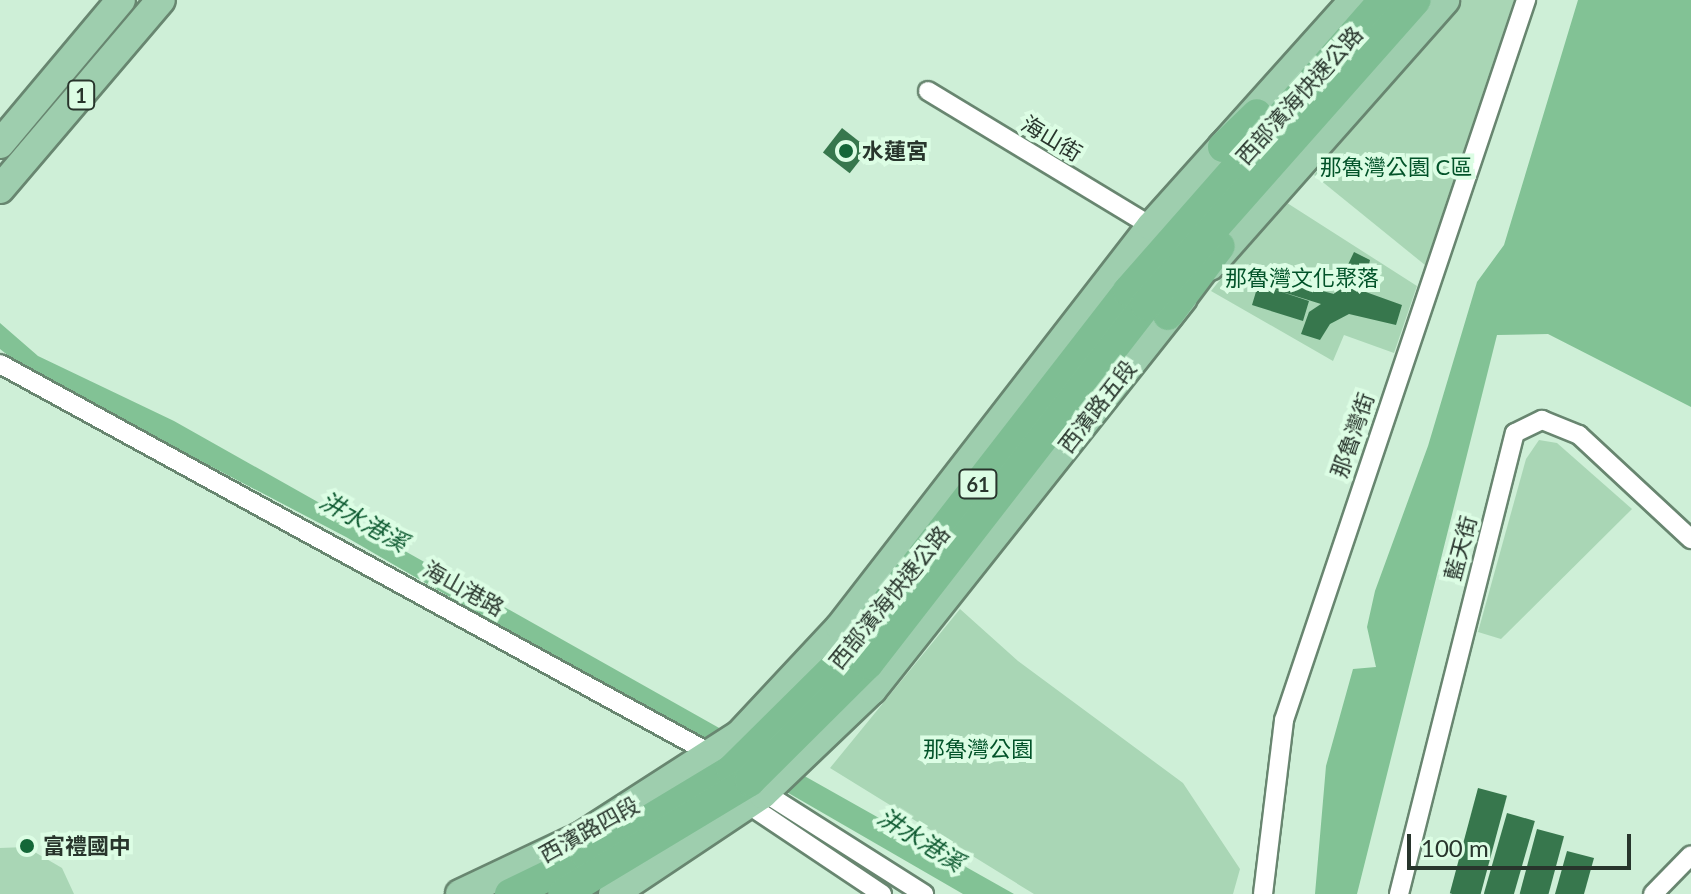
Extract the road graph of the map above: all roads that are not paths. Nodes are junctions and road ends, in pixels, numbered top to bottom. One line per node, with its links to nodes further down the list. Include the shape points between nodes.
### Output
1 (121, 0): 11 (main road, 1)
2 (161, 0): 13 (main road, 1)
3 (1354, 0): 12 (main road, 61)
4 (1378, 0): 12 (highway)
5 (1384, 0): 18 (highway, 西部濱海快速公路 / 61, via 1128,291)
6 (1416, 0): 9 (highway, 西部濱海快速公路 / 61)
7 (1445, 0): 15 (main road, 西濱路五段 / 61)
8 (1526, 0): 26 (street, 那魯灣街, via 1284,720)
9 (1351, 75): 15 (highway); 18 (highway, 西部濱海快速公路 / 61, via 1255,175 1146,305 868,664)
10 (928, 91): 14 (street, 海山街)
11 (0, 144)
12 (1223, 147): 14 (main road, 61)
13 (0, 189)
14 (1151, 226): 18 (main road, 61, via 840,627)
15 (1168, 315): 18 (main road, 西濱路五段 / 61, via 955,593 861,701)
16 (0, 364): 18 (street, 海山港路)
17 (1691, 539): 27 (street, 藍天街, via 1579,435 1542,420 1515,433)
18 (740, 783): 20 (main road, 西濱路四段 / 61, via 582,836); 21 (highway, 西部濱海快速公路 / 61); 22 (highway, 西部濱海快速公路 / 61); 23 (main road, 61); 24 (street, 海山港路); 25 (street, 海山港路)
19 (1691, 855): 28 (street)
20 (460, 894)
21 (510, 894)
22 (563, 894)
23 (613, 894)
24 (882, 894)
25 (924, 894)
26 (1263, 894)
27 (1399, 894)
28 (1653, 894)

